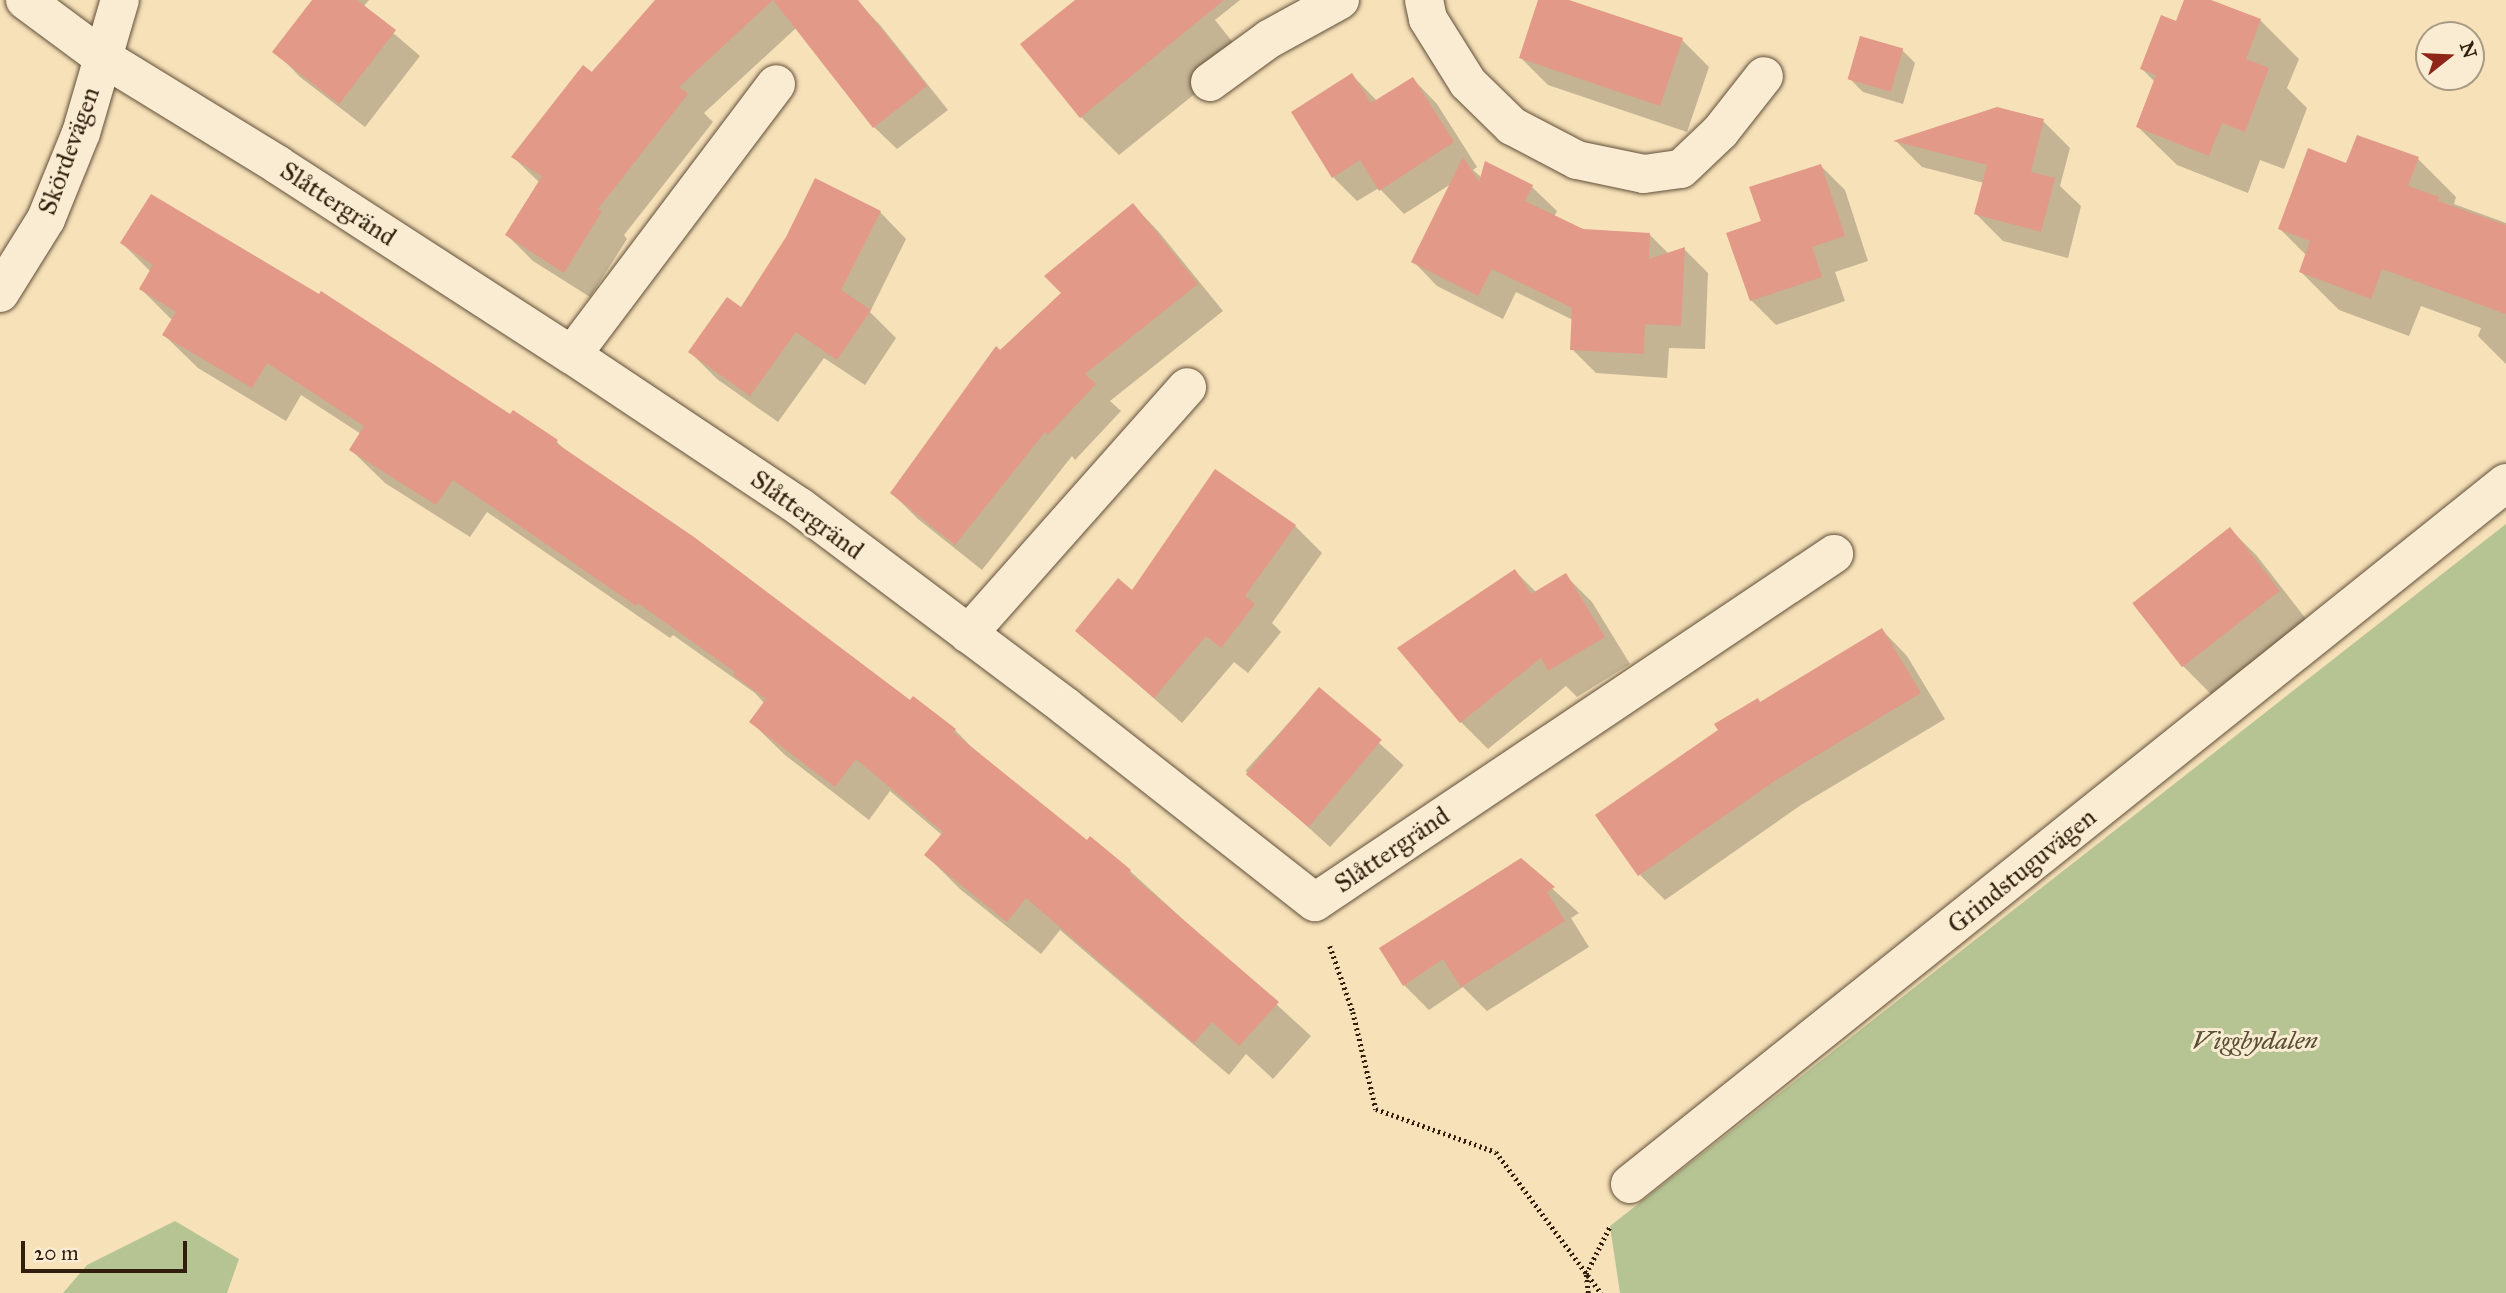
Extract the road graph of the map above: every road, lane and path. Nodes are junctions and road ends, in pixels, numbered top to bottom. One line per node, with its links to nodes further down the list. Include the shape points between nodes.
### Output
1 (25, 0): 5 (street, Slåttergränd)
2 (120, 0): 5 (street, Skördevägen)
3 (1340, 0): 7 (street, via 1269,40)
4 (1424, 0): 6 (street, via 1428,19 1468,83 1512,126 1577,160 1644,174 1681,169 1720,132)
5 (102, 57): 9 (street, Skördevägen, via 81,133 46,219); 10 (street, Slåttergränd)
6 (1764, 76)
7 (1210, 82)
8 (776, 84): 10 (street)
9 (0, 293)
10 (572, 355): 14 (street, Slåttergränd, via 800,507)
11 (1187, 387): 14 (street)
12 (2506, 483): 16 (street, Grindstuguvägen)
13 (1834, 554): 15 (street, Slåttergränd)
14 (968, 634): 15 (street, Slåttergränd)
15 (1315, 902): 17 (path, via 1353,1012 1376,1109 1496,1152)
16 (1630, 1184): 17 (path)
17 (1586, 1274): 18 (path); 19 (path)
18 (1588, 1293)
19 (1601, 1293)

